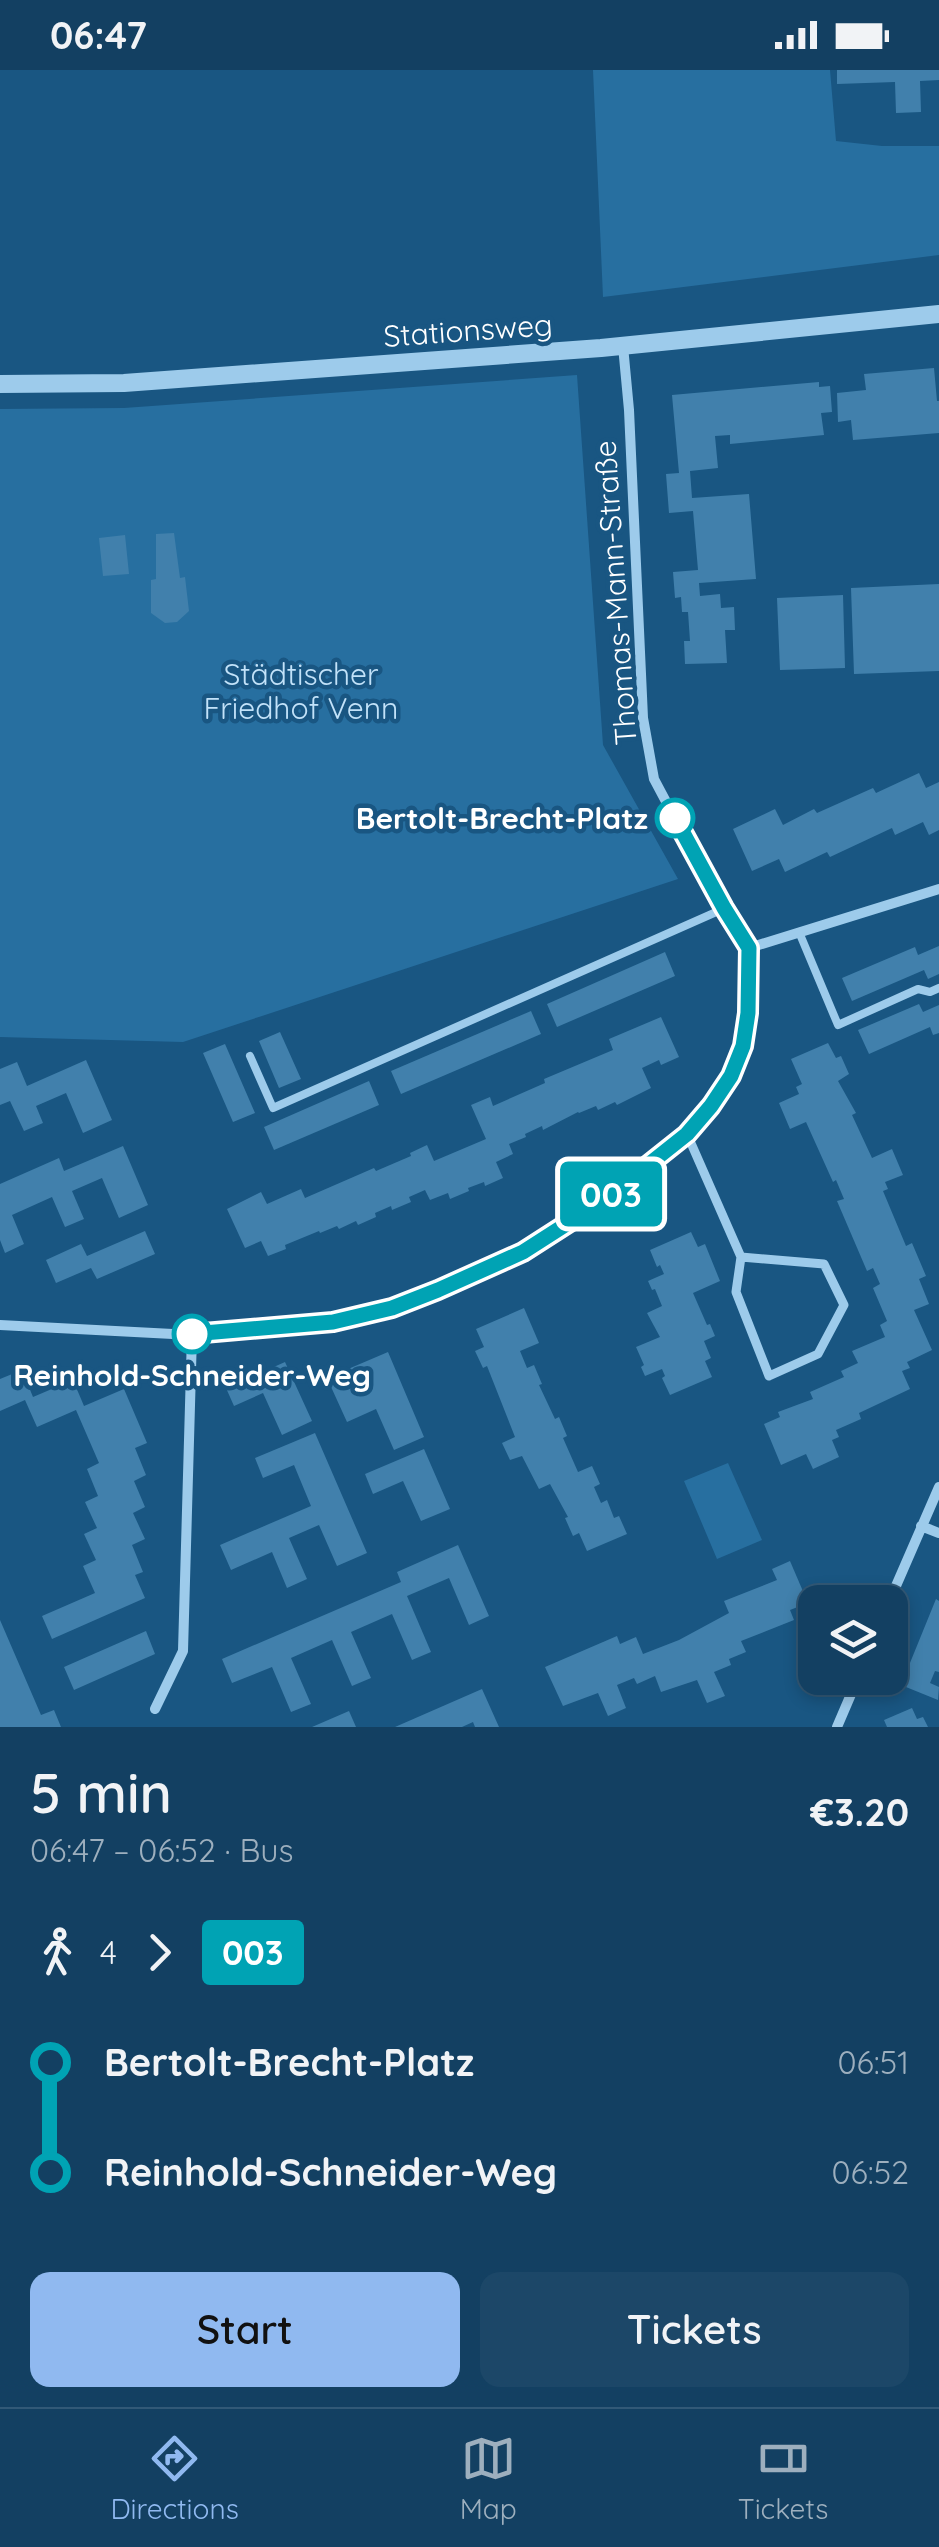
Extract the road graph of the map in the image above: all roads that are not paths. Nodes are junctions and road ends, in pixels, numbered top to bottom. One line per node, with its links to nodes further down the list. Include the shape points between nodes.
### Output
1 (939, 314): 2 (street, Stationsweg)
2 (623, 346): 3 (street, Stationsweg, via 124,383); 5 (street, Thomas-Mann-Straße, via 654,780)
3 (0, 384)
4 (939, 889): 6 (street)
5 (724, 908): 7 (street, Thomas-Mann-Straße); 9 (lane, via 274,1108)
6 (799, 932): 7 (street); 8 (lane, via 838,1024 918,989)
7 (749, 948): 10 (street, via 743,1046 731,1076)
8 (939, 988)
9 (250, 1056)
10 (687, 1134): 11 (street); 13 (street, via 604,1200 523,1252 438,1290 333,1322)
11 (741, 1257): 11 (street, via 736,1292 769,1376 818,1354 844,1305 824,1264)
12 (0, 1325): 13 (street)
13 (192, 1334): 19 (street, via 182,1651)
14 (939, 1487): 15 (street)
15 (922, 1526): 16 (street); 17 (street)
16 (939, 1533)
17 (896, 1585)
18 (851, 1695): 20 (street)
19 (155, 1709)
20 (837, 1727)

